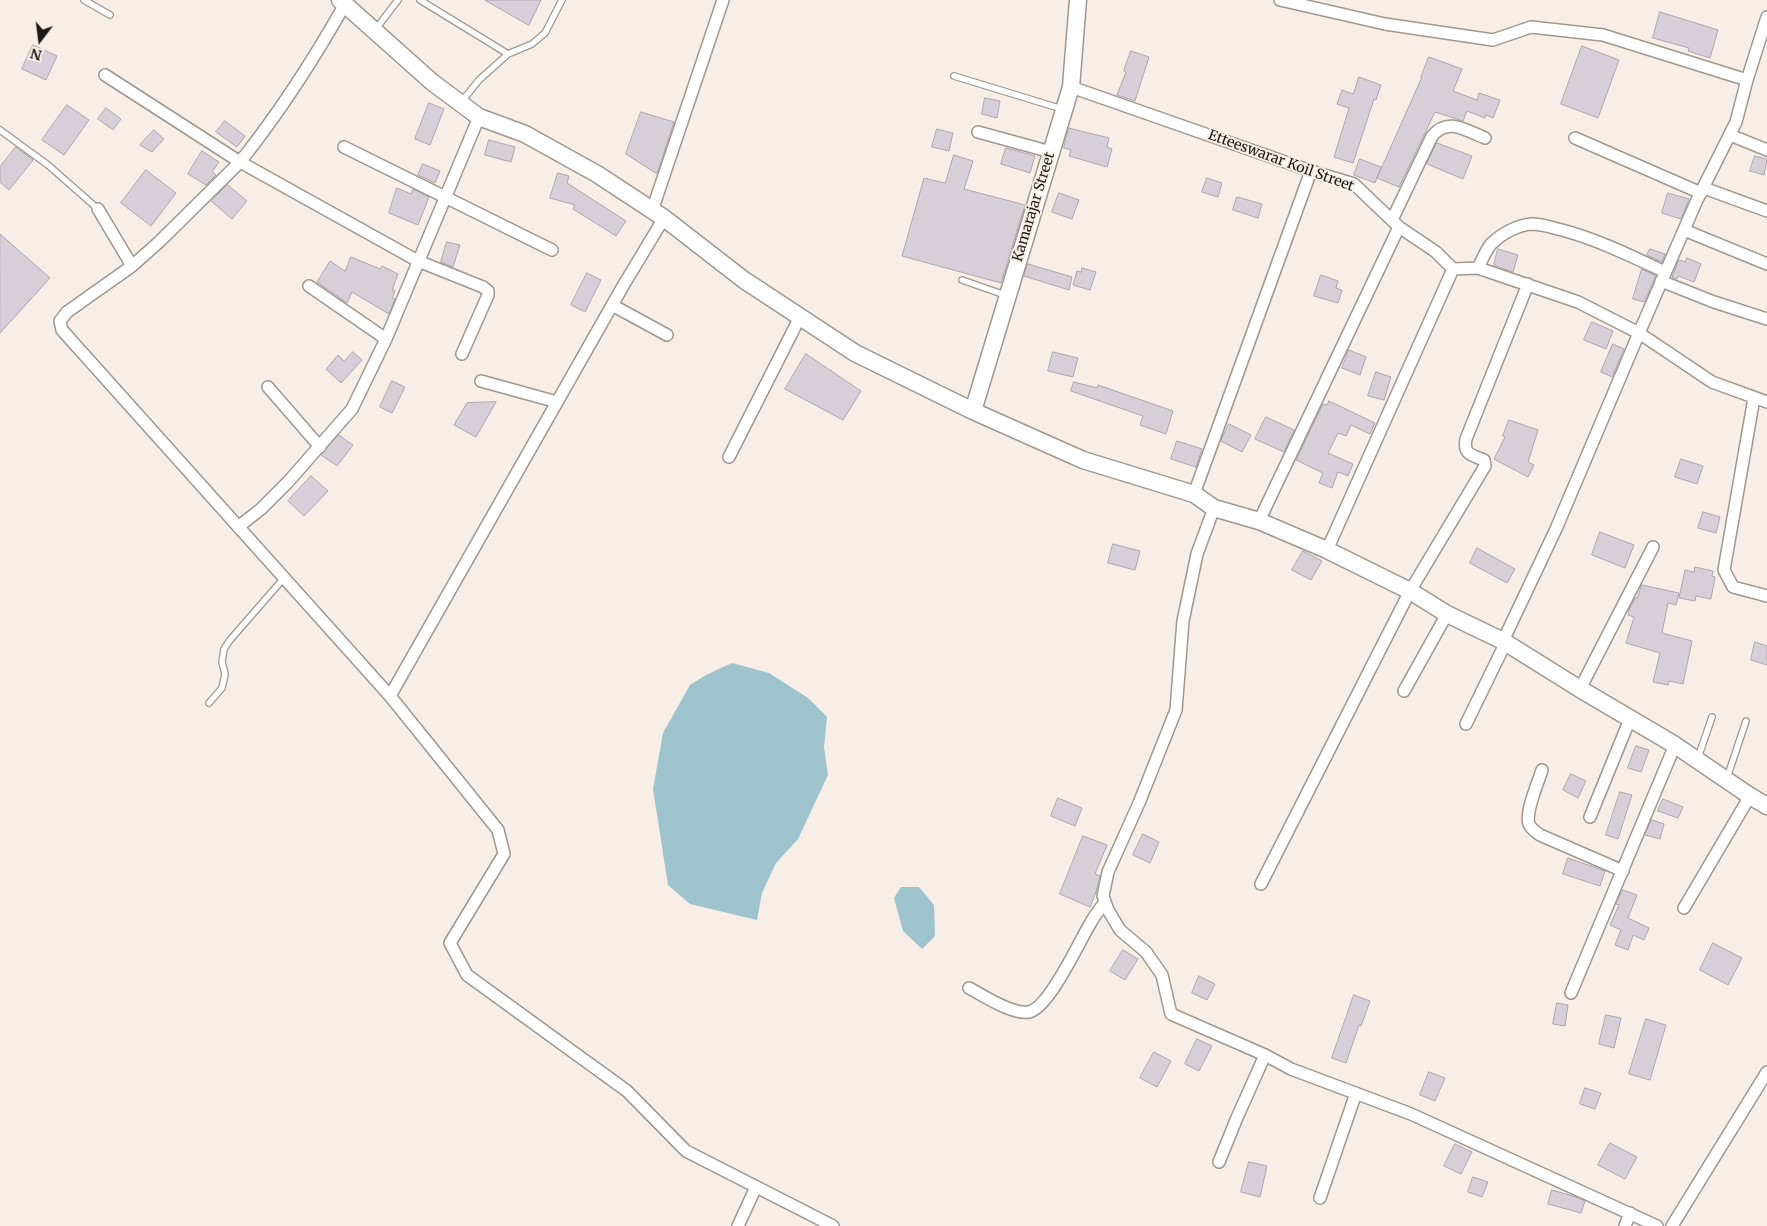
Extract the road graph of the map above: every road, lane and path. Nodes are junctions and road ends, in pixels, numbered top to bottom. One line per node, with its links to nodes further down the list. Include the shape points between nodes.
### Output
1 (84, 0): 10 (lane)
2 (398, 0): 12 (lane)
3 (420, 0): 13 (lane)
4 (562, 0): 13 (lane, via 545,33 532,44)
5 (722, 0): 35 (street)
6 (1078, 0): 17 (street, Kamarajar Street)
7 (1280, 0): 9 (street)
8 (342, 2): 12 (street); 29 (street, via 326,37 270,123)
9 (1328, 5): 16 (street, via 1386,24 1493,40 1531,27 1603,35)
10 (110, 15)
11 (1767, 17): 16 (street)
12 (374, 31): 18 (street)
13 (508, 54): 18 (lane, via 479,80)
14 (105, 75): 29 (street)
15 (954, 76): 19 (lane)
16 (1746, 80): 23 (street)
17 (1071, 87): 19 (street, Kamarajar Street); 30 (street, Etteeswarar Koil Street)
18 (460, 103): 20 (street)
19 (1064, 109): 28 (street, Kamarajar Street)
20 (479, 117): 32 (street); 35 (street, via 524,134 569,157)
21 (0, 130): 33 (lane, via 48,165)
22 (978, 132): 28 (street)
23 (1730, 135): 27 (street); 31 (street)
24 (1485, 138): 36 (street, via 1457,127 1447,125 1438,128)
25 (1575, 138): 31 (street)
26 (344, 147): 32 (street)
27 (1767, 150)
28 (1051, 152): 48 (street, Kamarajar Street)
29 (240, 162): 39 (street); 41 (street)
30 (1311, 171): 36 (street, Etteeswarar Koil Street, via 1354,184); 64 (street)
31 (1702, 190): 34 (street); 37 (street)
32 (444, 196): 38 (street); 39 (street)
33 (98, 210): 41 (street)
34 (1767, 211)
35 (658, 214): 49 (street); 50 (street, via 744,280)
36 (1396, 223): 43 (street, Etteeswarar Koil Street, via 1436,252); 66 (street)
37 (1684, 230): 40 (street); 44 (street)
38 (552, 250)
39 (418, 261): 54 (street); 55 (street, via 488,291)
40 (1767, 264)
41 (132, 266): 67 (street, via 67,312 60,321 62,330)
42 (1478, 268): 43 (street); 44 (street, via 1490,246 1501,236 1512,229 1532,224 1605,244); 46 (street)
43 (1453, 269): 69 (street)
44 (1663, 277): 51 (street, via 1714,302); 52 (street)
45 (962, 280): 48 (lane)
46 (1528, 284): 52 (street, via 1578,302); 71 (street, via 1464,447 1467,452 1484,460 1485,466)
47 (309, 286): 54 (street)
48 (1008, 296): 61 (street, Kamarajar Street)
49 (612, 305): 53 (street); 59 (street)
50 (800, 317): 61 (street, via 855,353); 63 (street)
51 (1767, 319)
52 (1639, 332): 58 (street, via 1712,382); 74 (street)
53 (667, 335)
54 (386, 339): 62 (street, via 352,409)
55 (462, 354)
56 (481, 381): 59 (street)
57 (268, 387): 62 (street)
58 (1754, 398): 60 (street); 72 (street, via 1724,570 1733,587)
59 (557, 402): 77 (street)
60 (1767, 402)
61 (972, 411): 64 (street, via 1083,460)
62 (320, 447): 67 (street)
63 (729, 457)
64 (1194, 494): 65 (street)
65 (1214, 508): 66 (street); 92 (street, via 1197,554 1183,620 1176,710 1108,872 1103,896)
66 (1258, 522): 69 (street)
67 (238, 527): 70 (street)
68 (1653, 547): 75 (street)
69 (1327, 550): 71 (street)
70 (284, 578): 77 (street); 78 (lane, via 224,649 222,688)
71 (1410, 591): 73 (street); 91 (street)
72 (1767, 596)
73 (1447, 614): 74 (street); 76 (street)
74 (1505, 641): 75 (street); 82 (street)
75 (1580, 690): 80 (street)
76 (1404, 691)
77 (390, 696): 100 (street, via 498,830 504,854 450,943 467,975 627,1091 686,1151)
78 (209, 702)
79 (1712, 717): 84 (lane)
80 (1630, 719): 83 (street); 89 (street)
81 (1746, 721): 86 (lane)
82 (1466, 724)
83 (1675, 744): 84 (street); 90 (street)
84 (1697, 760): 86 (street)
85 (1542, 770): 90 (street, via 1529,809 1528,823 1532,829)
86 (1726, 780): 87 (street)
87 (1750, 796): 88 (street); 93 (street)
88 (1767, 806)
89 (1590, 818)
90 (1623, 872): 95 (street)
91 (1261, 884)
92 (1105, 902): 94 (street, via 1053,990 1042,1004 1030,1012 1015,1011); 96 (street, via 1120,930 1146,952 1162,975 1171,1014)
93 (1684, 908)
94 (969, 988)
95 (1571, 992)
96 (1265, 1055): 98 (street, via 1291,1069); 99 (street)
97 (1767, 1072): 107 (street)
98 (1356, 1093): 101 (street); 102 (street, via 1411,1114)
99 (1219, 1162)
100 (756, 1187): 103 (street); 104 (street)
101 (1320, 1198)
102 (1630, 1212): 105 (street); 106 (street)
103 (738, 1226)
104 (833, 1226)
105 (1625, 1226)
106 (1657, 1226)
107 (1672, 1226)

